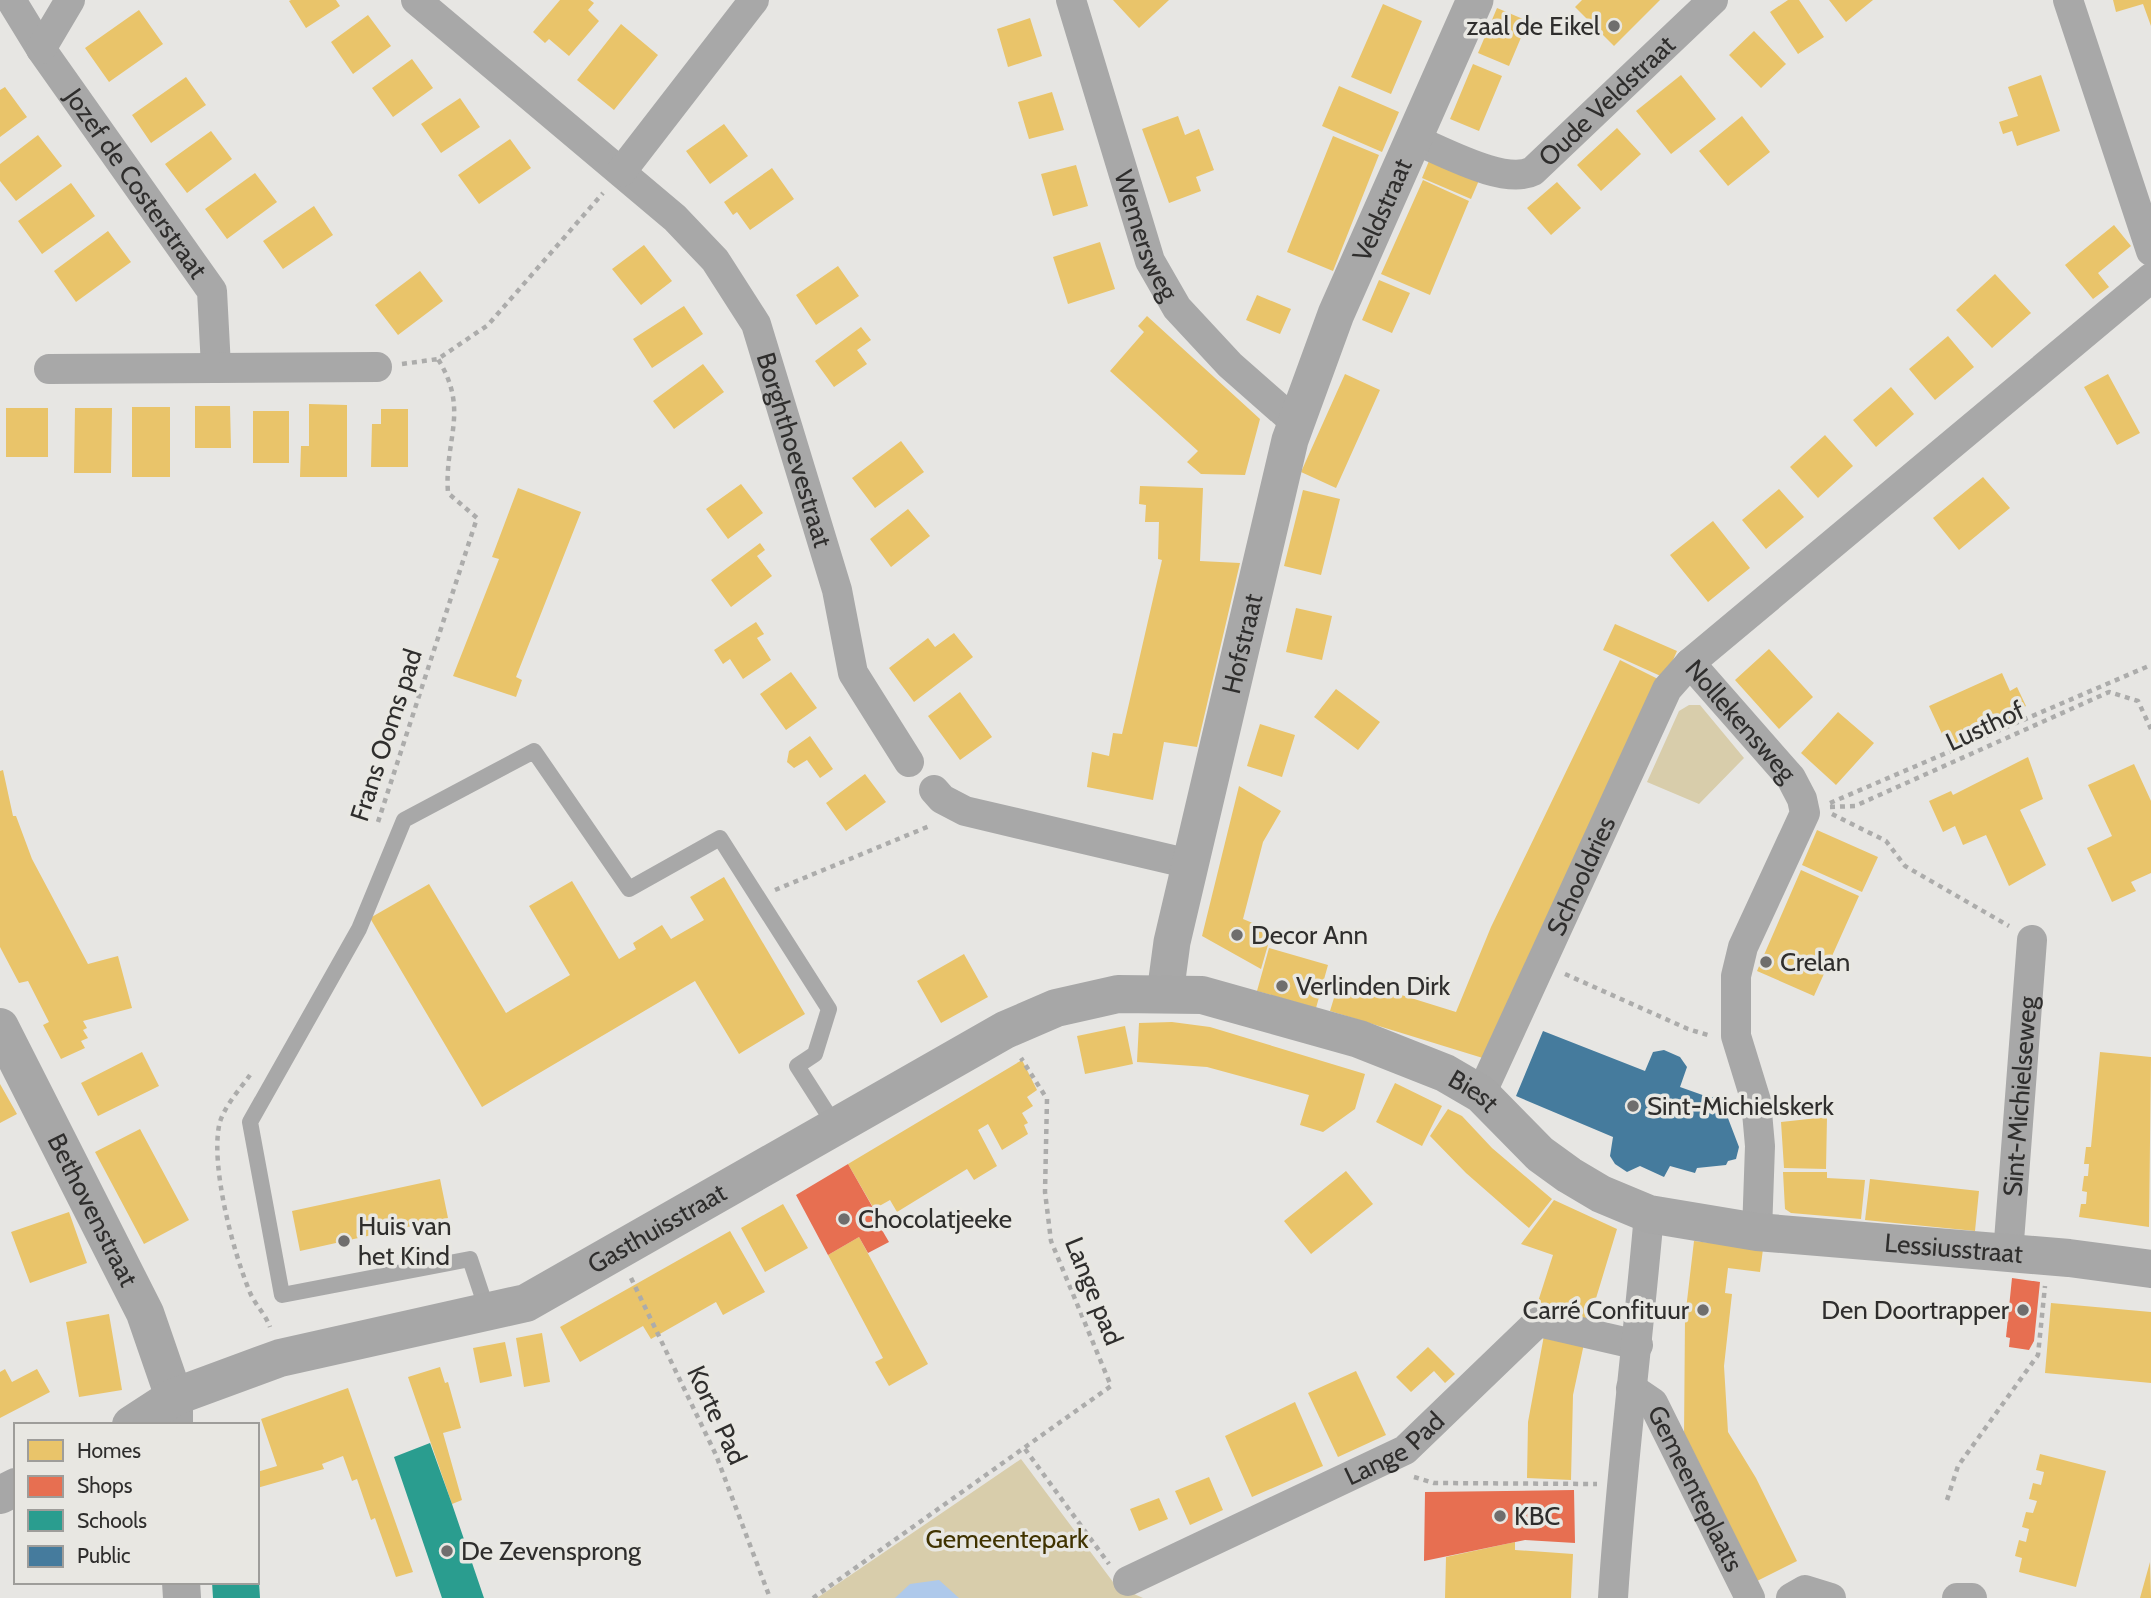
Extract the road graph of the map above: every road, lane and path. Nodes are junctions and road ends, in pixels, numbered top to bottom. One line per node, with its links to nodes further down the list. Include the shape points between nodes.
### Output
1 (11, 0): 9 (street, Jozef de Costerstraat)
2 (70, 0): 9 (street)
3 (416, 0): 11 (street, Borghthoevestraat)
4 (754, 0): 11 (street)
5 (1071, 0): 18 (street, Wemersweg, via 1150,261 1177,308 1230,365)
6 (1475, 0): 10 (street, Veldstraat)
7 (1713, 0): 10 (street, Oude Veldstraat, via 1521,178)
8 (2068, 0): 12 (street)
9 (41, 49): 15 (street, Jozef de Costerstraat, via 212,291)
10 (1413, 139): 18 (street, Veldstraat, via 1336,314)
11 (621, 172): 14 (path, via 488,325); 22 (street, Borghthoevestraat, via 715,260 756,324 837,590 853,673)
12 (2151, 251)
13 (2151, 278): 19 (street, Nollekensweg)
14 (438, 359): 16 (path); 26 (path, Frans Ooms pad, via 450,379 456,418 446,471 447,493 477,517)
15 (216, 367): 16 (street); 17 (street)
16 (377, 367)
17 (50, 369)
18 (1296, 423): 27 (street, Hofstraat)
19 (1690, 663): 30 (street, Schooldries, via 1667,689); 34 (street, Nollekensweg, via 1791,779 1805,813 1743,947 1736,976)
20 (2151, 665): 24 (path)
21 (2151, 729): 24 (path, Lusthof, via 2138,701 2109,692 1855,806)
22 (909, 762)
23 (934, 790): 25 (street)
24 (1819, 807): 29 (path, via 1886,841 1905,866)
25 (965, 811): 27 (street); 28 (path)
26 (375, 831)
27 (1190, 864): 31 (street, Hofstraat)
28 (758, 897): 37 (lane, via 828,1009 814,1054 797,1066); 44 (lane, via 720,838 629,889 534,751 404,820 359,929 250,1122 282,1295 470,1259)
29 (2032, 940): 41 (street, Sint-Michielseweg)
30 (1541, 963): 34 (path, via 1688,1029 1707,1036); 36 (street, Schooldries)
31 (1166, 993): 33 (main road, Gasthuisstraat, via 1118,994 1056,1008); 36 (main road, Biest, via 1202,995 1359,1039 1445,1073)
32 (0, 1027): 48 (main road, Bethovenstraat, via 145,1313)
33 (1005, 1030): 37 (main road, Gasthuisstraat); 50 (path, Lange pad, via 1047,1099 1045,1192 1051,1241 1111,1386)
34 (1736, 1036): 39 (street, Nollekensweg, via 1756,1101 1760,1146)
35 (256, 1065): 46 (path, via 219,1124 218,1145 225,1210 250,1293 265,1312)
36 (1481, 1094): 38 (main road, Biest, via 1540,1154 1601,1194)
37 (836, 1127): 40 (main road, Gasthuisstraat)
38 (1649, 1214): 39 (main road, Biest); 45 (street, Gemeenteplaats)
39 (1757, 1232): 41 (main road, Lessiusstraat)
40 (619, 1252): 44 (main road, Gasthuisstraat, via 526,1303); 56 (path, Korte Pad, via 716,1455)
41 (2008, 1254): 42 (main road, Lessiusstraat)
42 (2049, 1257): 43 (main road, Lessiusstraat); 53 (path, via 2038,1355 1958,1466)
43 (2151, 1269)
44 (486, 1310): 46 (main road, Gasthuisstraat)
45 (1637, 1345): 47 (street, Gemeenteplaats); 51 (street, Lange Pad, via 1538,1322 1405,1450)
46 (280, 1358): 48 (main road, Gasthuisstraat)
47 (1631, 1388): 52 (street, Gemeenteplaats); 58 (street, Gemeenteplaats, via 1653,1403)
48 (174, 1411): 49 (main road, Gasthuisstraat)
49 (137, 1423)
50 (1025, 1449): 54 (path, via 1119,1579); 55 (path)
51 (1373, 1466): 52 (path, via 1434,1483); 54 (street, Lange Pad)
52 (1620, 1485): 57 (street, Gemeenteplaats)
53 (1947, 1500)
54 (1128, 1581)
55 (816, 1597)
56 (769, 1598)
57 (1613, 1598)
58 (1750, 1598)
59 (1957, 1598): 60 (street)
60 (1972, 1598)

